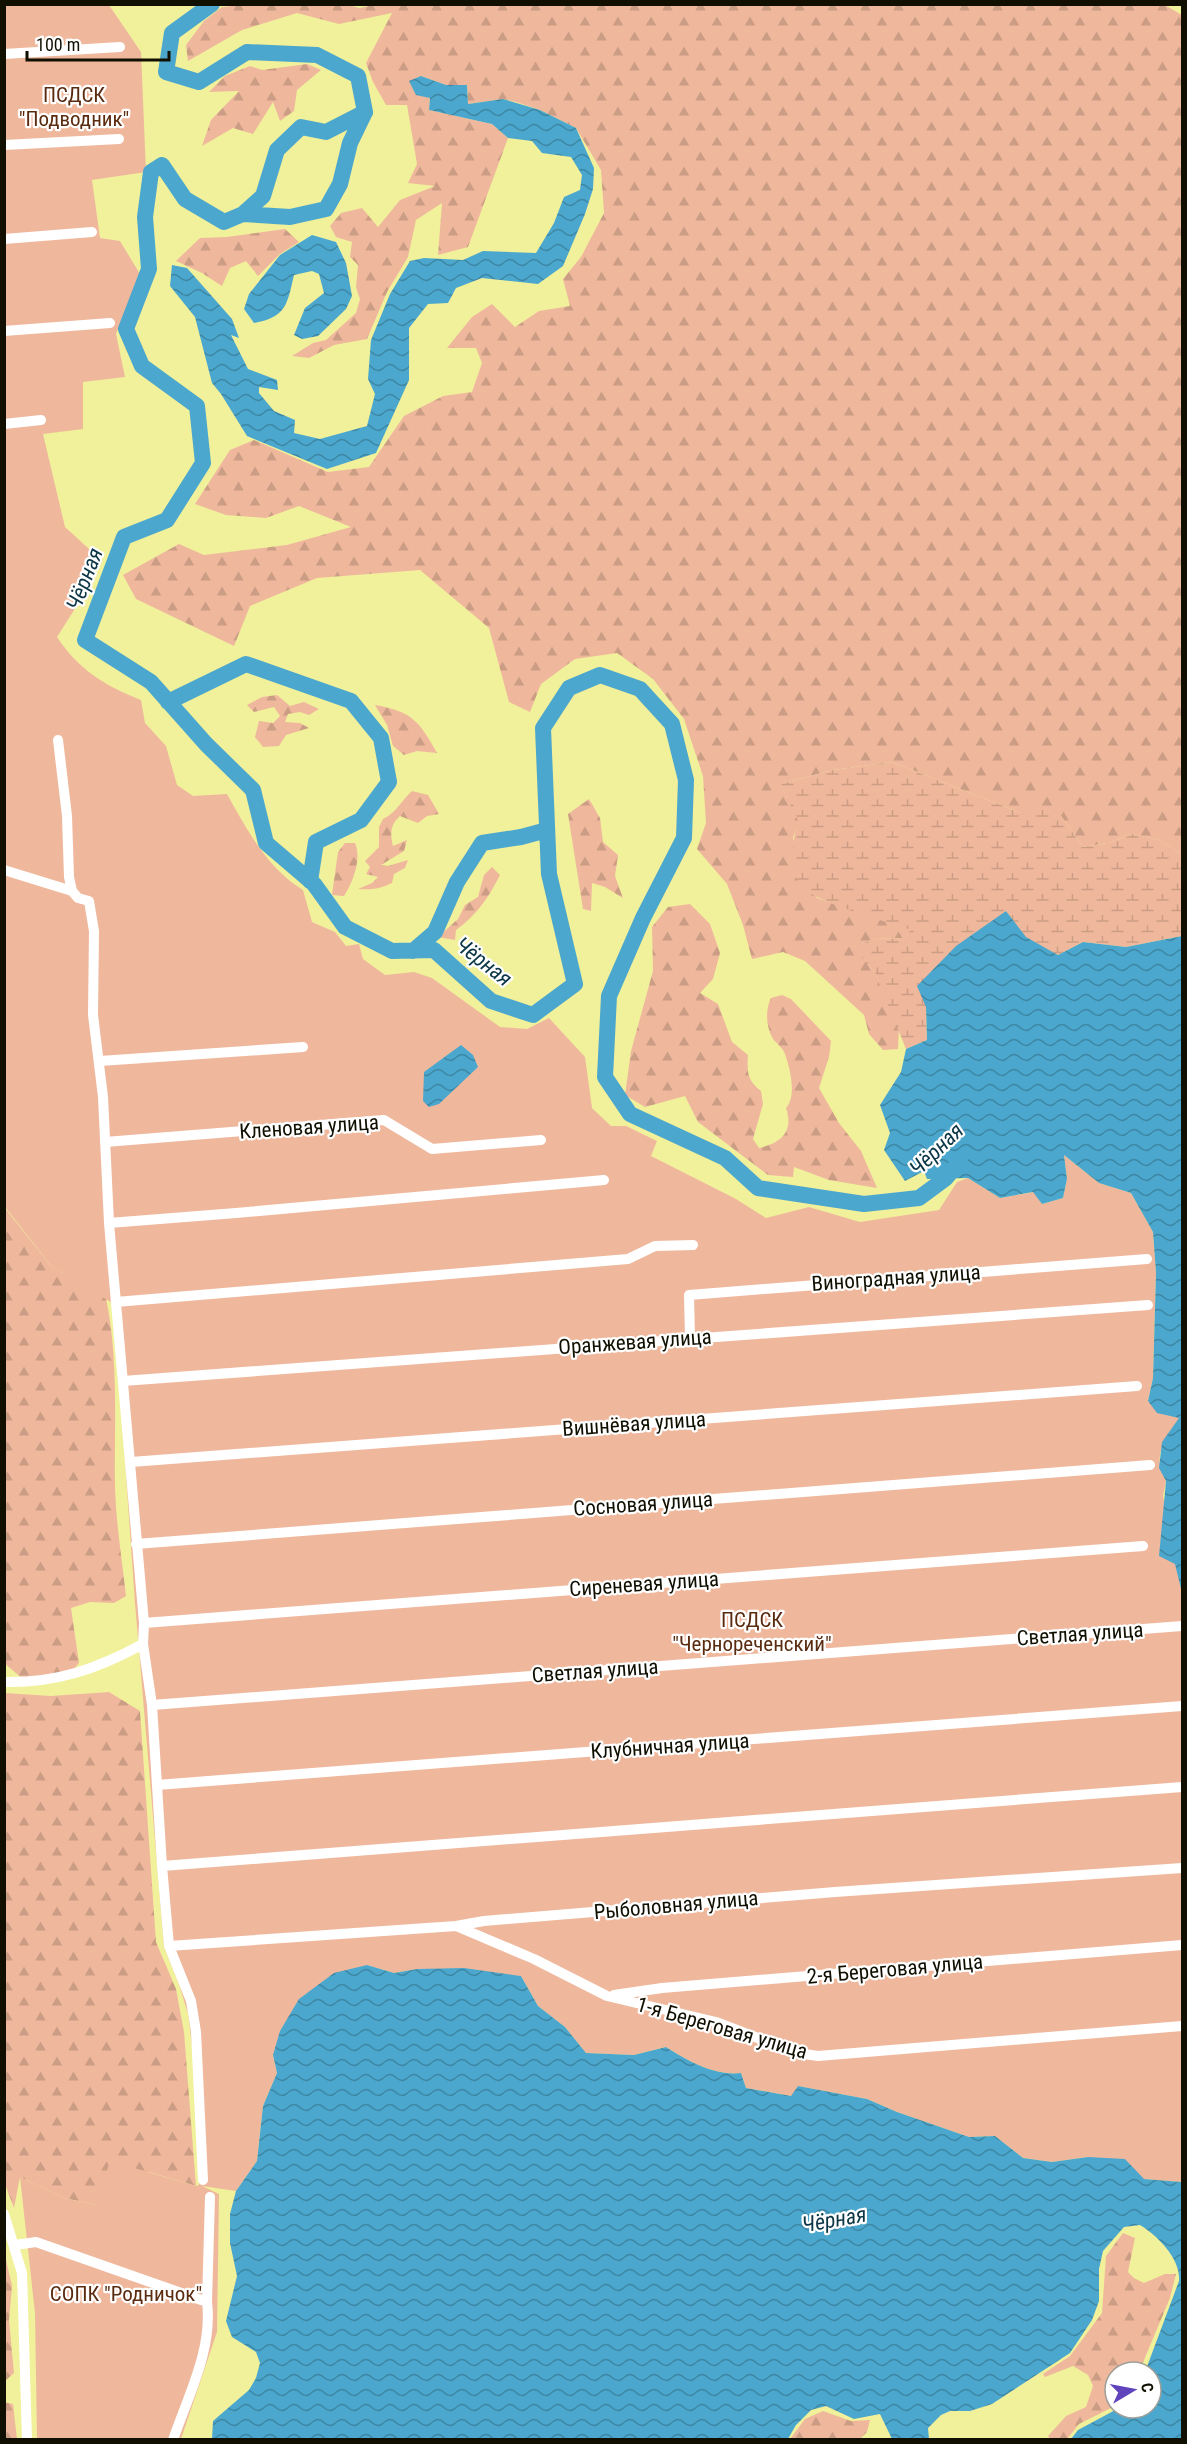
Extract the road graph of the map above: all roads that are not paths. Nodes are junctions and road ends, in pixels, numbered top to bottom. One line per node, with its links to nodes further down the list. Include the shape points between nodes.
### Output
1 (120, 47): 2 (street)
2 (4, 54)
3 (119, 139): 4 (street)
4 (4, 146)
5 (92, 232): 6 (street)
6 (4, 239)
7 (110, 323): 8 (street)
8 (4, 331)
9 (41, 420): 10 (street)
10 (4, 424)
11 (57, 740): 13 (street)
12 (4, 870): 13 (street)
13 (72, 891): 15 (street, via 88,902 94,931 93,1015)
14 (303, 1047): 15 (street)
15 (100, 1061): 17 (street)
16 (541, 1140): 17 (street, Кленовая улица, via 432,1149 384,1120)
17 (105, 1142): 19 (street)
18 (604, 1180): 19 (street)
19 (109, 1222): 22 (street)
20 (693, 1245): 22 (street, via 655,1246 628,1259)
21 (1148, 1259): 24 (street, Виноградная улица, via 688,1294)
22 (116, 1302): 25 (street)
23 (1148, 1305): 24 (street, Оранжевая улица)
24 (690, 1338): 25 (street, Оранжевая улица)
25 (123, 1381): 27 (street)
26 (1137, 1386): 27 (street, Вишнёвая улица)
27 (131, 1462): 29 (street)
28 (1150, 1464): 29 (street, Сосновая улица)
29 (136, 1544): 31 (street)
30 (1143, 1546): 31 (street, Сиреневая улица)
31 (144, 1623): 33 (street)
32 (1182, 1626): 35 (street, Светлая улица)
33 (143, 1644): 34 (street, via 108,1663 53,1680); 35 (street)
34 (4, 1682)
35 (152, 1705): 37 (street)
36 (1182, 1706): 37 (street, Клубничная улица)
37 (157, 1785): 39 (street)
38 (1182, 1787): 39 (street)
39 (162, 1866): 43 (street)
40 (1182, 1868): 41 (street, Рыболовная улица, via 835,1892)
41 (456, 1926): 43 (street, Рыболовная улица); 44 (street, 1-я Береговая улица)
42 (1182, 1945): 44 (street, 2-я Береговая улица, via 662,1988)
43 (169, 1946): 46 (street, via 190,2001 196,2032)
44 (608, 1996): 45 (street, 1-я Береговая улица, via 716,2022 797,2053 818,2056)
45 (1182, 2026)
46 (203, 2180)
47 (210, 2196): 50 (street)
48 (4, 2214): 49 (street)
49 (15, 2245): 50 (street, via 36,2242); 51 (street, via 25,2308)
50 (207, 2302): 52 (street, via 209,2318 202,2360)
51 (27, 2439)
52 (173, 2439)

